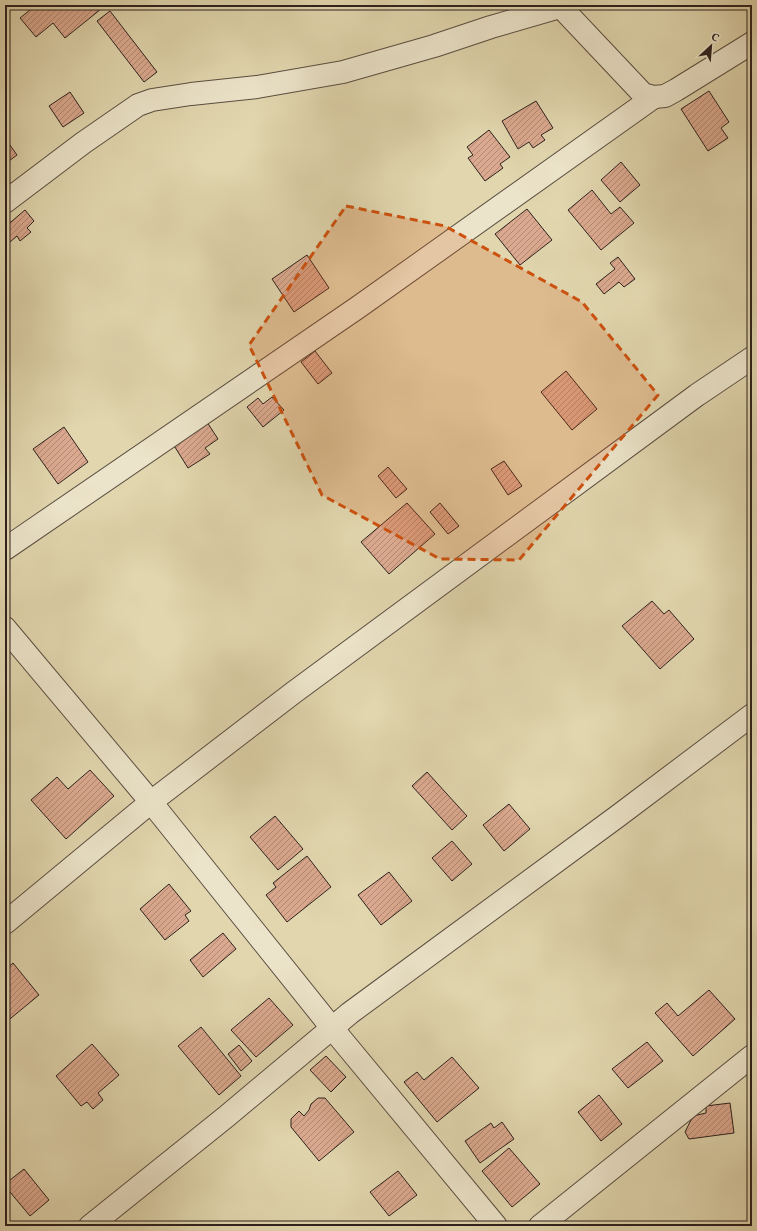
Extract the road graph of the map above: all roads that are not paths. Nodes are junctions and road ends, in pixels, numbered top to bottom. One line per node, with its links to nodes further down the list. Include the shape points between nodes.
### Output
1 (560, 6): 3 (street, via 629,81 643,94); 4 (street, via 343,72 152,100 126,113)
2 (752, 43): 3 (street, via 676,90 665,96)
3 (654, 97): 6 (street, via 357,308)
4 (5, 202)
5 (752, 358): 9 (street, via 697,395 293,693)
6 (5, 549)
7 (5, 628): 9 (street)
8 (752, 716): 11 (street)
9 (150, 802): 10 (street); 11 (street)
10 (5, 924)
11 (332, 1028): 13 (street); 14 (street)
12 (752, 1056): 15 (street)
13 (90, 1226)
14 (496, 1226)
15 (540, 1226)

